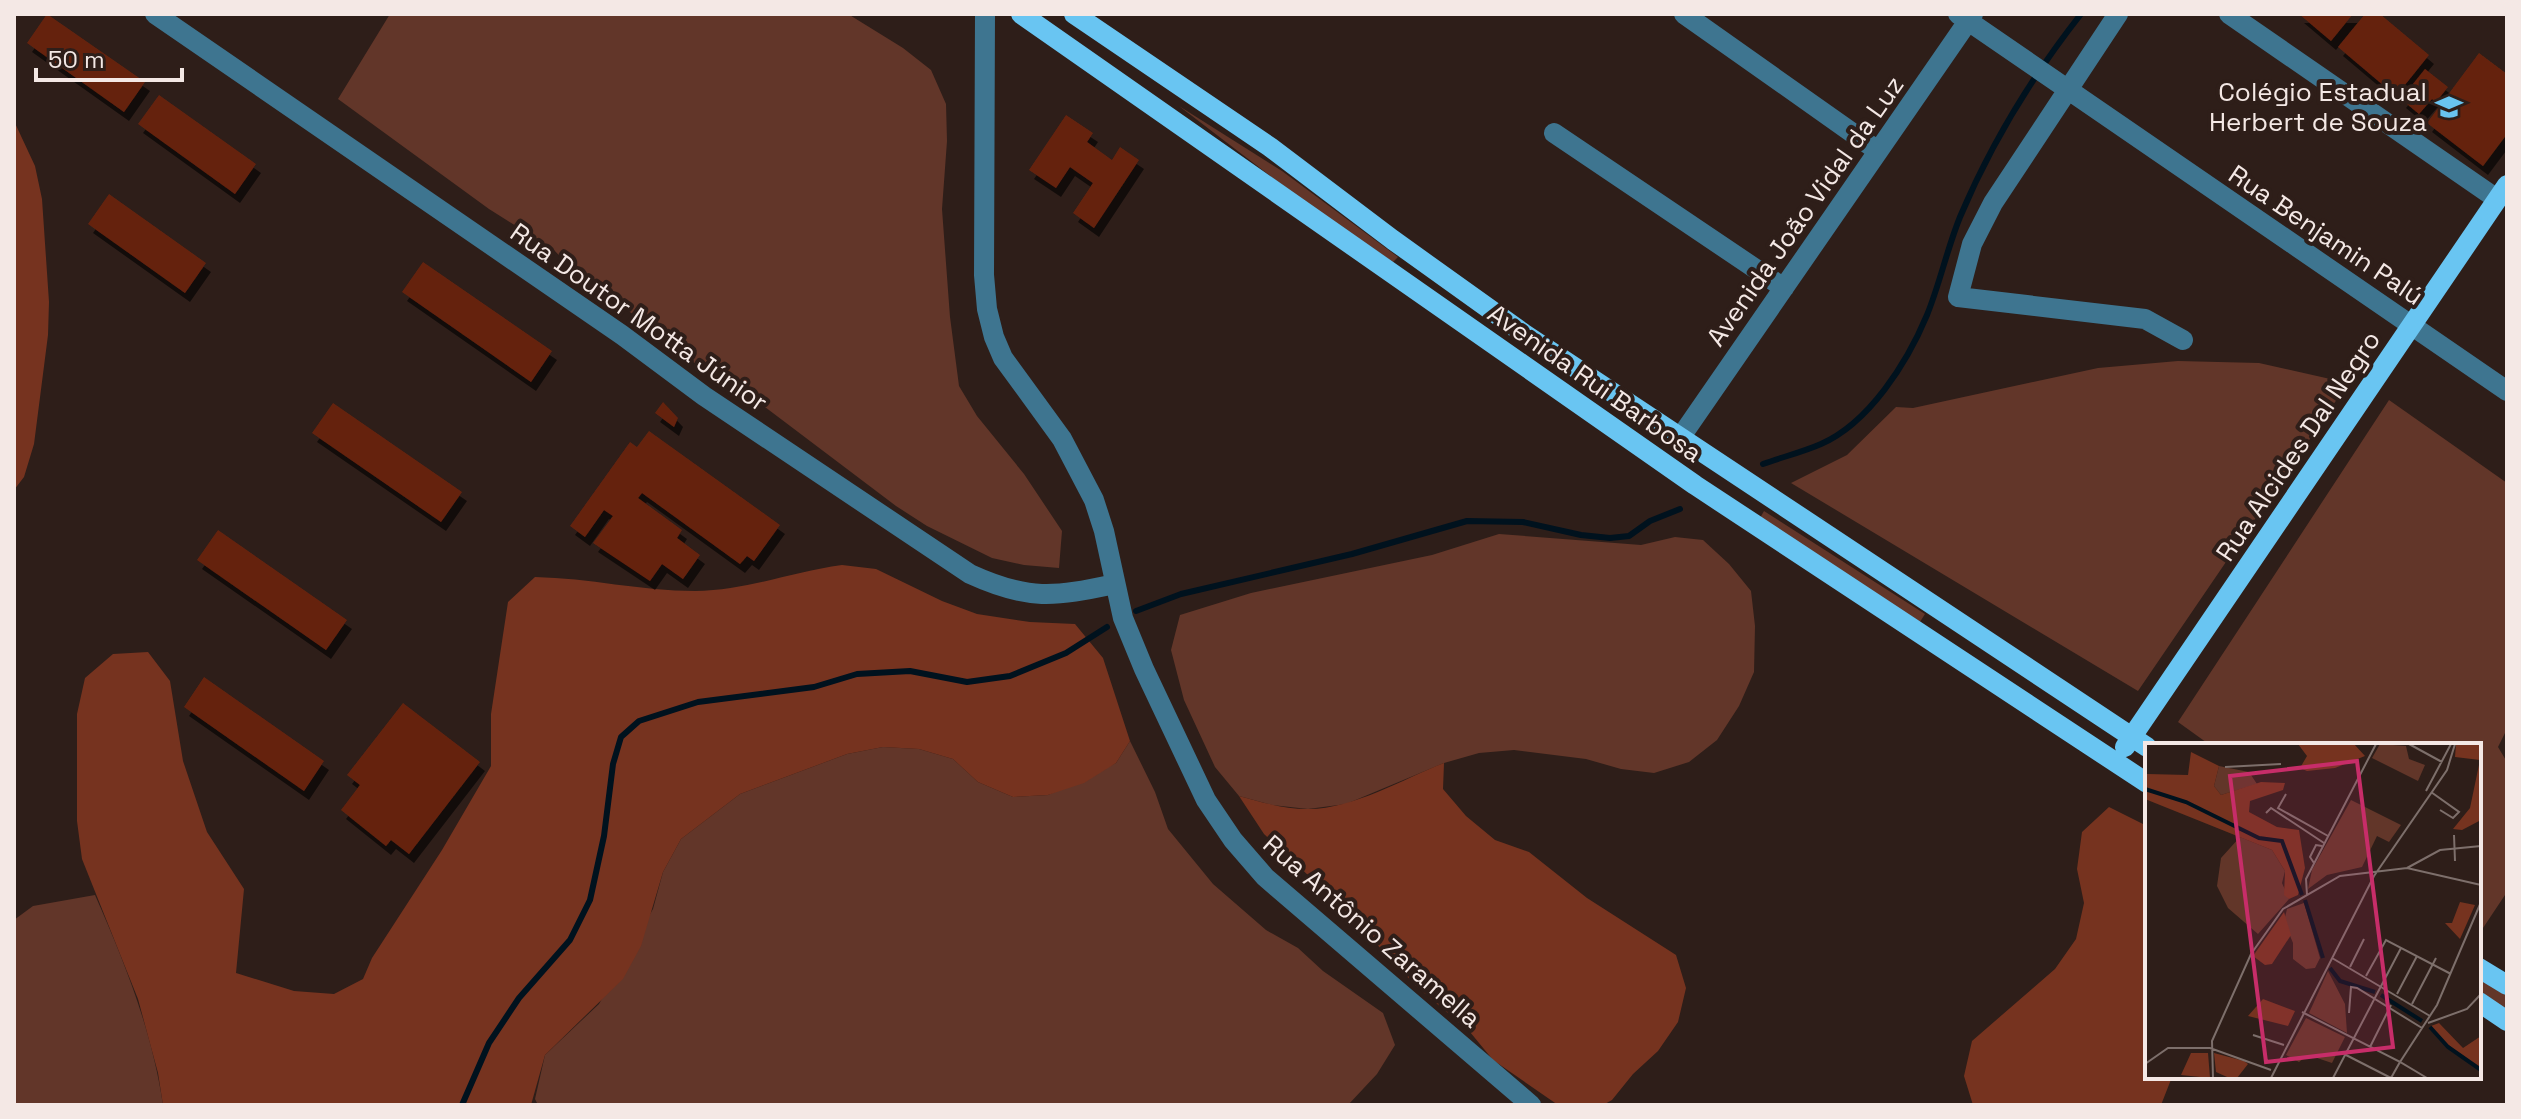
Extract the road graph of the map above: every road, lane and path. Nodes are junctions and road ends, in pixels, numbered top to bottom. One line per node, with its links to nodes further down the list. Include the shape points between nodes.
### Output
1 (155, 14): 18 (street, Rua Doutor Motta Júnior, via 970,574 1033,596)
2 (985, 14): 18 (street, Rua Antônio Zaramella, via 987,309 1003,358 1079,469 1104,531)
3 (1021, 14): 20 (main road, Avenida Rui Barbosa, via 1695,485)
4 (1074, 14): 17 (main road, Avenida Rui Barbosa)
5 (1684, 14): 11 (street)
6 (2118, 14): 9 (street)
7 (2229, 14): 12 (street)
8 (1966, 16): 9 (street, Rua Benjamin Palú); 11 (street, Avenida João Vidal da Luz)
9 (2061, 85): 14 (street, Rua Benjamin Palú); 15 (street, via 1980,225 1958,297 2136,317)
10 (1554, 133): 13 (street)
11 (1878, 151): 13 (street, Avenida João Vidal da Luz)
12 (2502, 192): 14 (main road, Rua Alcides Dal Negro)
13 (1784, 288): 17 (street, Avenida João Vidal da Luz)
14 (2411, 325): 16 (street, Rua Benjamin Palú); 19 (main road, Rua Alcides Dal Negro)
15 (2183, 340)
16 (2507, 391)
17 (1680, 438): 19 (main road, Avenida Rui Barbosa)
18 (1115, 584): 26 (street, Rua Antônio Zaramella, via 1139,658 1206,800 1233,840 1265,877)
19 (2139, 742): 20 (main road, Rua Alcides Dal Negro)
20 (2115, 762): 21 (main road, Avenida Rui Barbosa)
21 (2145, 782)
22 (2481, 969): 23 (main road)
23 (2507, 985)
24 (2481, 1003): 25 (main road)
25 (2507, 1021)
26 (1531, 1105)

